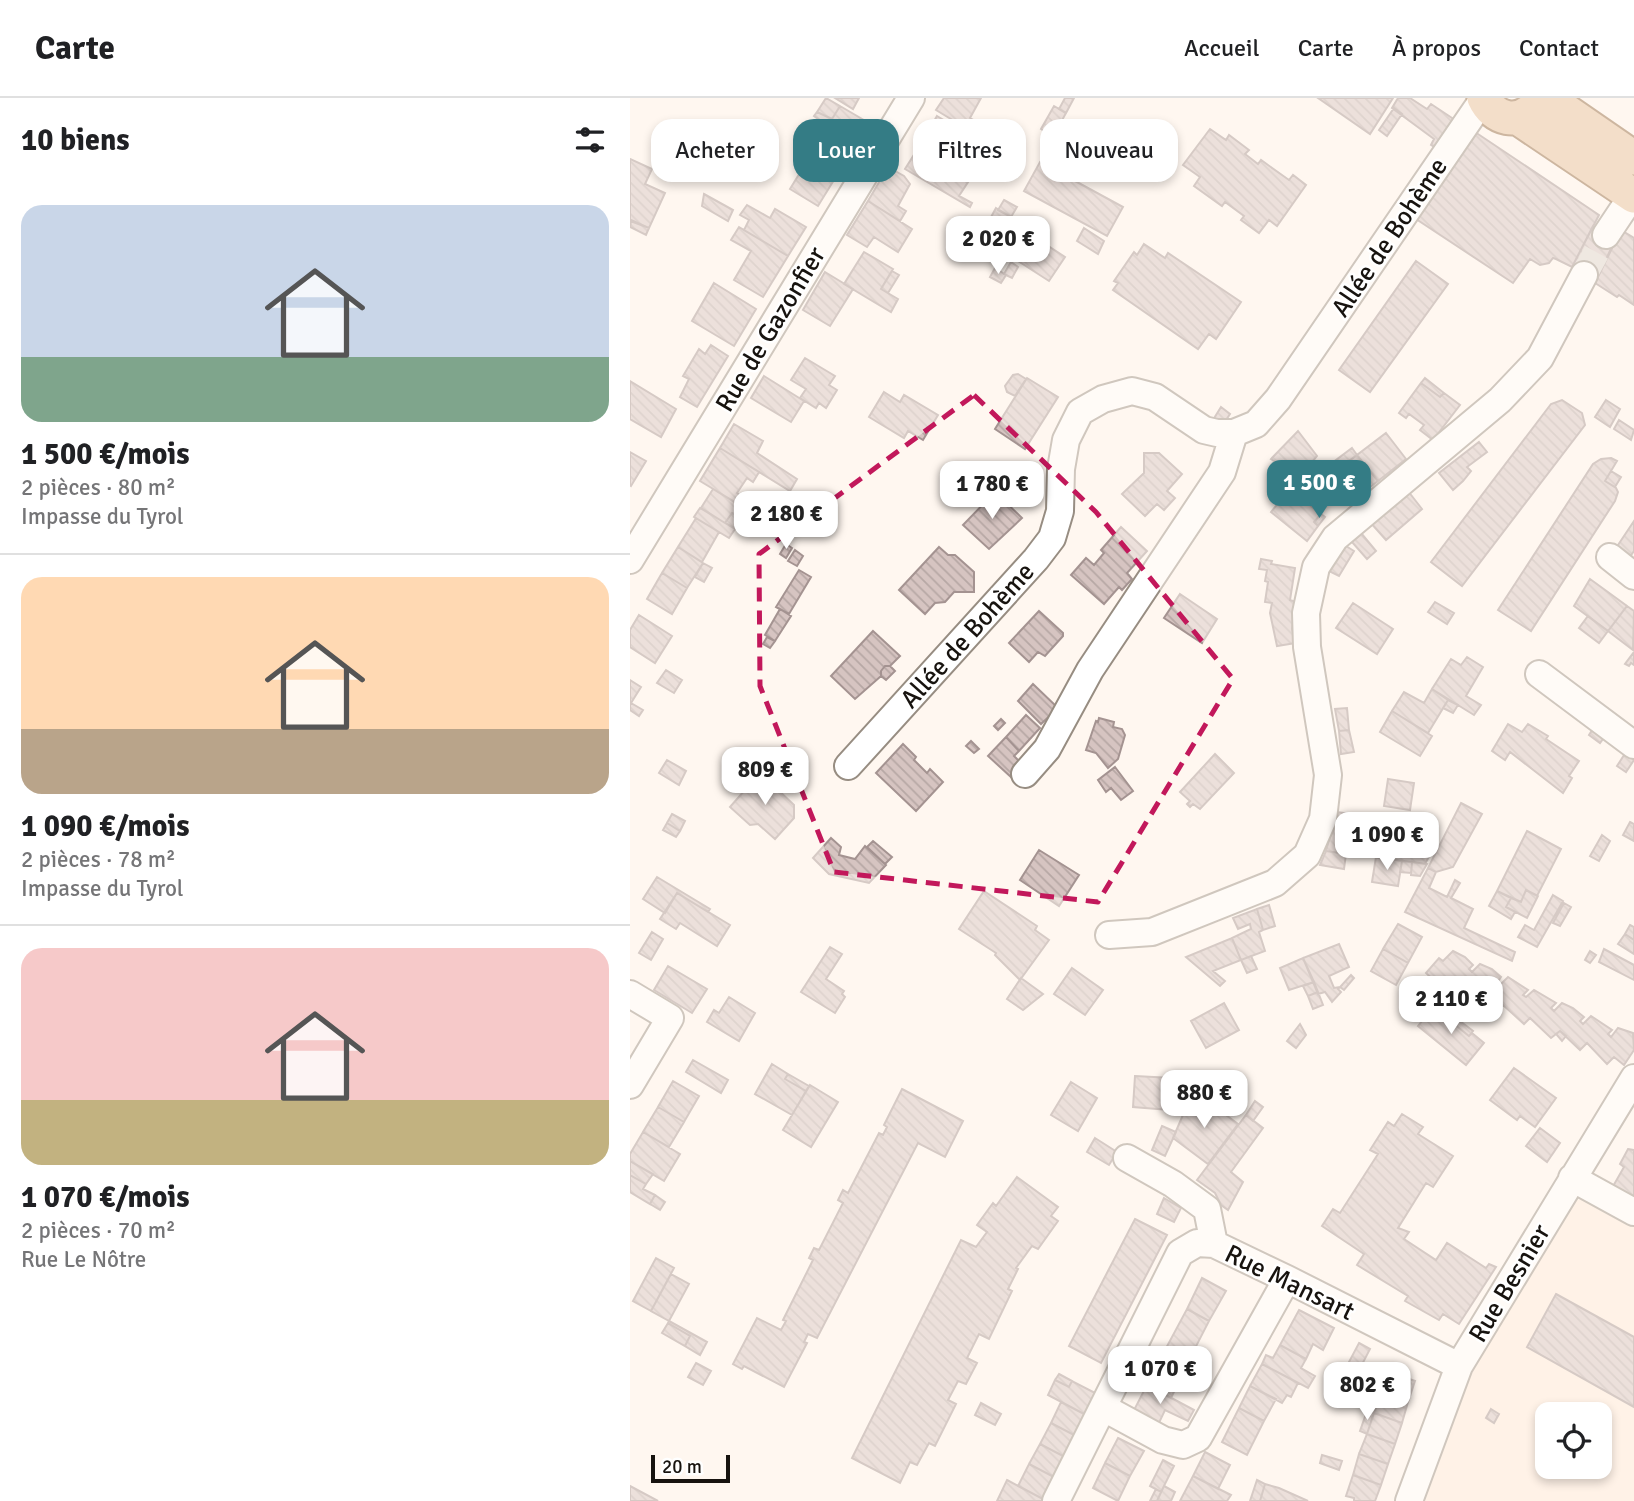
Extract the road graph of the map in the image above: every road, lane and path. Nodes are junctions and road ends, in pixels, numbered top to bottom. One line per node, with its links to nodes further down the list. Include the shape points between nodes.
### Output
1 (911, 98): 11 (street, Rue de Gazonfier)
2 (1484, 98): 4 (main road, via 1497,115); 9 (street, Allée de Bohème, via 1278,399 1256,425)
3 (1547, 98): 5 (main road)
4 (1529, 108): 6 (main road)
5 (1634, 158)
6 (1634, 195): 7 (street)
7 (1606, 235)
8 (1584, 275): 17 (street, via 1539,358 1500,400 1335,538 1316,567 1306,613 1307,647 1328,775 1323,819 1307,855 1275,883 1152,932)
9 (1234, 433): 15 (street, Allée de Bohème, via 1204,430 1155,397 1132,391 1103,398 1080,412 1066,440 1060,511 1052,538); 16 (street, via 1222,472 1090,670 1047,749)
10 (1610, 557): 12 (street)
11 (630, 560)
12 (1634, 576)
13 (1539, 674): 14 (street)
14 (1634, 745)
15 (848, 766)
16 (1025, 774)
17 (1109, 935)
18 (630, 994): 20 (street, via 670,1018)
19 (1634, 1078): 22 (street, Rue Besnier)
20 (630, 1085)
21 (1127, 1158): 24 (street, via 1207,1209)
22 (1572, 1178): 23 (street); 26 (street, Rue Besnier)
23 (1634, 1212)
24 (1214, 1244): 25 (street, Rue Mansart); 27 (street, Rue Mansart, via 1196,1243 1180,1253)
25 (1287, 1279): 26 (street, Rue Mansart); 27 (street, via 1198,1438 1183,1445 1163,1440)
26 (1459, 1366): 29 (street, Rue Besnier)
27 (1104, 1408): 28 (street, Rue Mansart)
28 (1056, 1501)
29 (1409, 1501)

